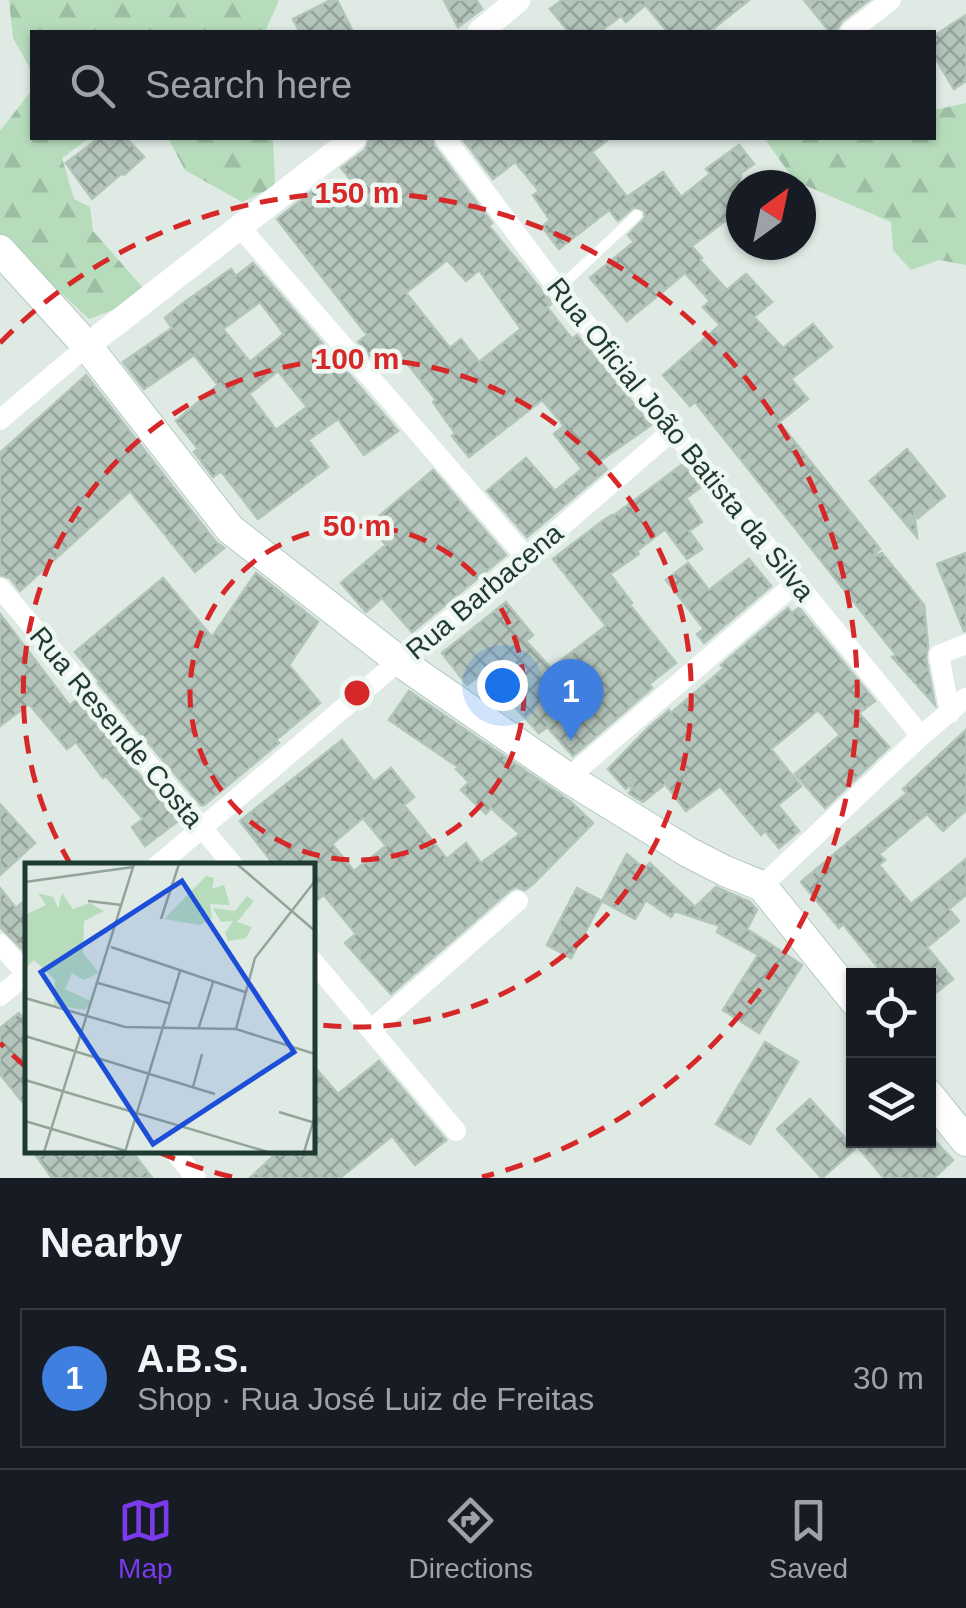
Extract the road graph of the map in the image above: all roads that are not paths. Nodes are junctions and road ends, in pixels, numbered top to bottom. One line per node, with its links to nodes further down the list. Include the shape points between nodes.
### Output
1 (518, 0): 3 (street)
2 (891, 0): 4 (street)
3 (482, 30)
4 (853, 30)
5 (351, 140): 8 (street)
6 (447, 140): 10 (street, Rua Oficial João Batista da Silva)
7 (636, 216): 10 (lane)
8 (240, 227): 11 (street); 14 (street)
9 (0, 250): 11 (main road)
10 (558, 288): 13 (street, Rua Oficial João Batista da Silva)
11 (88, 346): 12 (street); 18 (main road, via 230,528)
12 (0, 420)
13 (672, 431): 14 (street, Rua Barbacena); 15 (street, Rua Oficial João Batista da Silva)
14 (526, 557): 18 (street, Rua Barbacena)
15 (797, 582): 21 (street, Rua Oficial João Batista da Silva); 22 (street)
16 (0, 588): 23 (street, Rua Resende Costa)
17 (966, 644): 20 (street, via 940,655)
18 (399, 661): 22 (main road); 23 (street, Rua Barbacena)
19 (966, 698): 20 (street)
20 (950, 713): 21 (street)
21 (921, 736): 26 (street)
22 (568, 778): 26 (main road, via 688,852)
23 (203, 828): 24 (street, Rua Barbacena); 25 (street, Rua Resende Costa)
24 (161, 863)
25 (232, 863)
26 (762, 886): 32 (main road)
27 (518, 901): 34 (street)
28 (0, 944): 30 (street)
29 (315, 964): 34 (street)
30 (25, 972)
31 (25, 976): 33 (street)
32 (846, 990)
33 (0, 996)
34 (371, 1030): 36 (street)
35 (936, 1104): 37 (main road)
36 (456, 1131)
37 (966, 1141)
38 (175, 1153): 39 (street)
39 (196, 1178)

